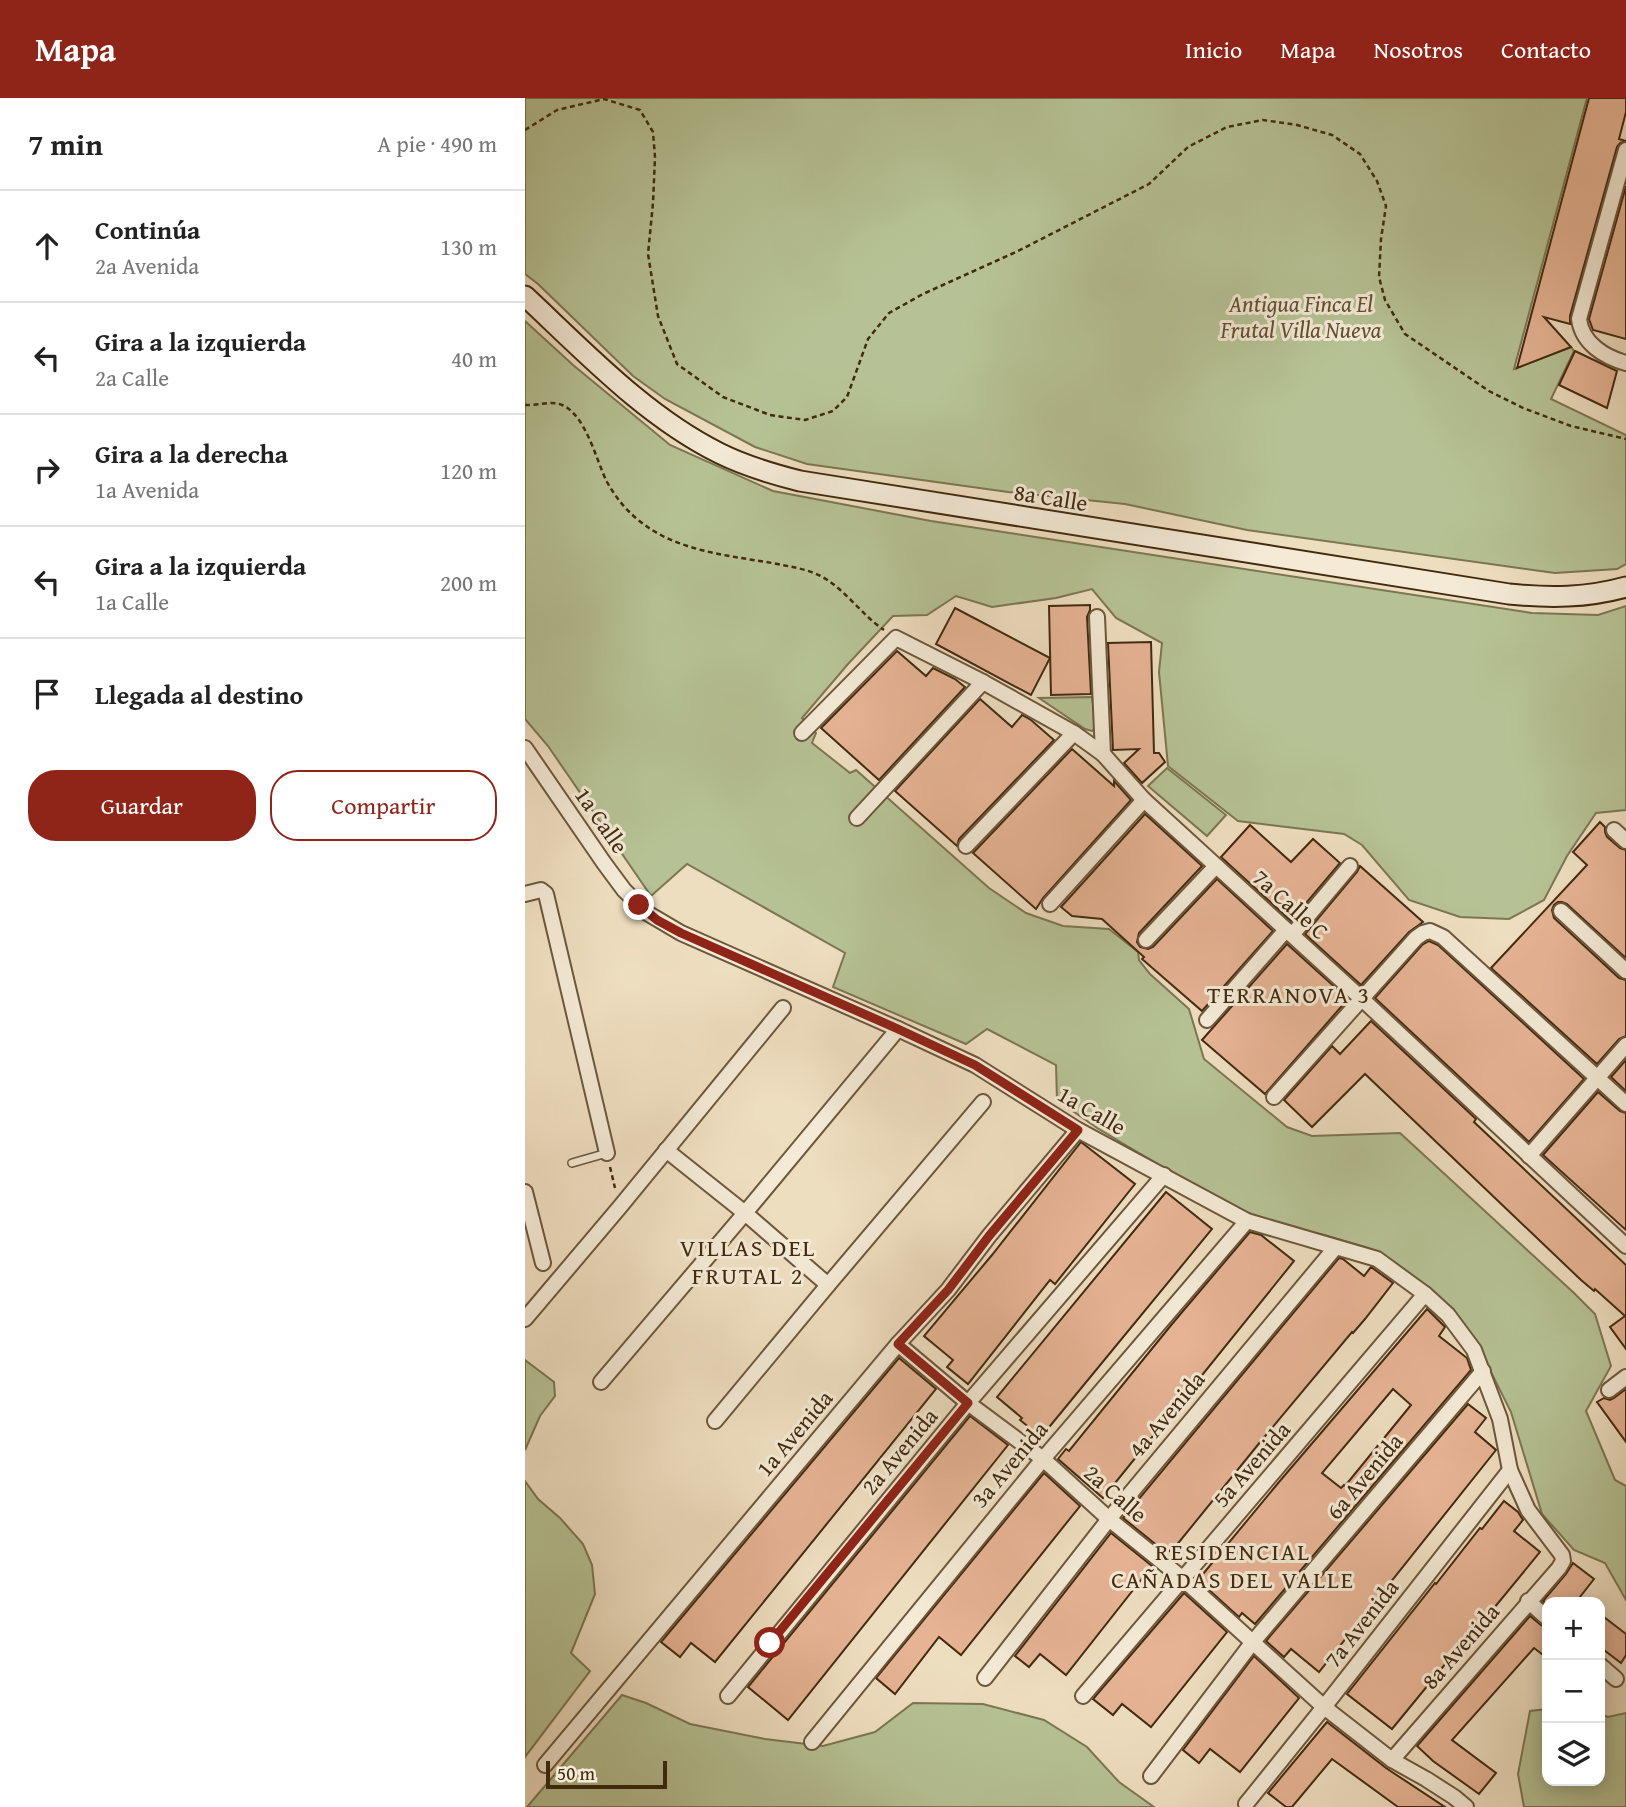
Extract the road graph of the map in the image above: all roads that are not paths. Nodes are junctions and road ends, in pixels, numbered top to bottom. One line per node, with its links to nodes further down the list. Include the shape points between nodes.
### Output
1 (1626, 150): 3 (street, via 1579,319 1589,343)
2 (525, 296): 4 (main road, 8a Calle, via 644,404 685,433 735,460 800,481 1509,594 1566,597)
3 (1626, 363)
4 (1626, 587)
5 (1097, 617): 10 (street)
6 (983, 682): 7 (street, 7a Calle C, via 895,638); 8 (street, 7a Calle C); 12 (street)
7 (803, 733)
8 (1074, 733): 10 (street, 7a Calle C); 15 (street)
9 (525, 748): 27 (street, 1a Calle, via 604,863 647,913 681,933)
10 (1103, 754): 11 (street, 7a Calle C)
11 (1144, 800): 16 (street, 7a Calle C); 19 (street)
12 (857, 818)
13 (1613, 830): 14 (street)
14 (1626, 841)
15 (966, 846)
16 (1216, 866): 21 (street, 7a Calle C); 22 (street)
17 (1350, 866): 21 (street)
18 (525, 894): 35 (street, via 541,890 546,894)
19 (1050, 904)
20 (1561, 911): 23 (street)
21 (1289, 932): 24 (street, 7a Calle C); 26 (street)
22 (1146, 940)
23 (1626, 971)
24 (1362, 999): 29 (street, via 1416,938 1430,931 1443,937); 30 (street); 36 (street, 7a Calle C)
25 (783, 1008): 34 (street)
26 (1207, 1020)
27 (898, 1029): 33 (street, 1a Calle, via 975,1065); 40 (street)
28 (1626, 1045): 29 (street)
29 (1598, 1077): 32 (street); 36 (street)
30 (1274, 1097)
31 (983, 1102): 45 (street)
32 (1626, 1104)
33 (1078, 1130): 38 (street, 1a Calle); 48 (street, 1a Avenida, via 948,1290)
34 (666, 1150): 40 (street); 47 (street)
35 (607, 1153): 37 (lane)
36 (1529, 1156): 42 (street, 7a Calle C)
37 (572, 1163)
38 (1164, 1175): 41 (street, 1a Calle); 53 (street, 2a Avenida)
39 (525, 1192): 44 (street)
40 (745, 1213): 45 (street); 51 (street)
41 (1247, 1221): 43 (street, 1a Calle); 55 (street, 3a Avenida)
42 (1626, 1246)
43 (1335, 1248): 46 (street, 1a Calle, via 1377,1259); 57 (street, 4a Avenida)
44 (543, 1263)
45 (828, 1285): 54 (street)
46 (1425, 1294): 49 (street, 1a Calle, via 1460,1330); 59 (street, 5a Avenida)
47 (525, 1319)
48 (898, 1344): 53 (street, 2a Calle); 71 (street, 1a Avenida)
49 (1483, 1371): 56 (street, 1a Calle, via 1500,1419); 62 (street, 6a Avenida)
50 (1626, 1377): 52 (street)
51 (601, 1382)
52 (1609, 1390)
53 (968, 1403): 55 (street, 2a Calle); 66 (street, 2a Avenida)
54 (715, 1422)
55 (1043, 1459): 57 (street, 2a Calle); 69 (street, 3a Avenida)
56 (1510, 1470): 58 (street, 1a Calle, via 1528,1510 1558,1547); 68 (street, 7a Avenida)
57 (1109, 1518): 59 (street, 2a Calle); 64 (street, 4a Avenida)
58 (1563, 1561): 60 (street, 8a Avenida)
59 (1182, 1578): 62 (street, 2a Calle); 67 (street, 5a Avenida)
60 (1528, 1601): 61 (street); 70 (street, 8a Avenida)
61 (1542, 1614)
62 (1252, 1643): 68 (street, 2a Calle); 72 (street, 6a Avenida)
63 (1605, 1669): 65 (street)
64 (985, 1678)
65 (1616, 1679)
66 (727, 1696)
67 (1083, 1696)
68 (1324, 1707): 70 (street, 2a Calle); 73 (street, 7a Avenida)
69 (812, 1742)
70 (1392, 1760): 74 (street, 2a Calle)
71 (545, 1765)
72 (1151, 1776)
73 (1246, 1804)
74 (1466, 1807)

